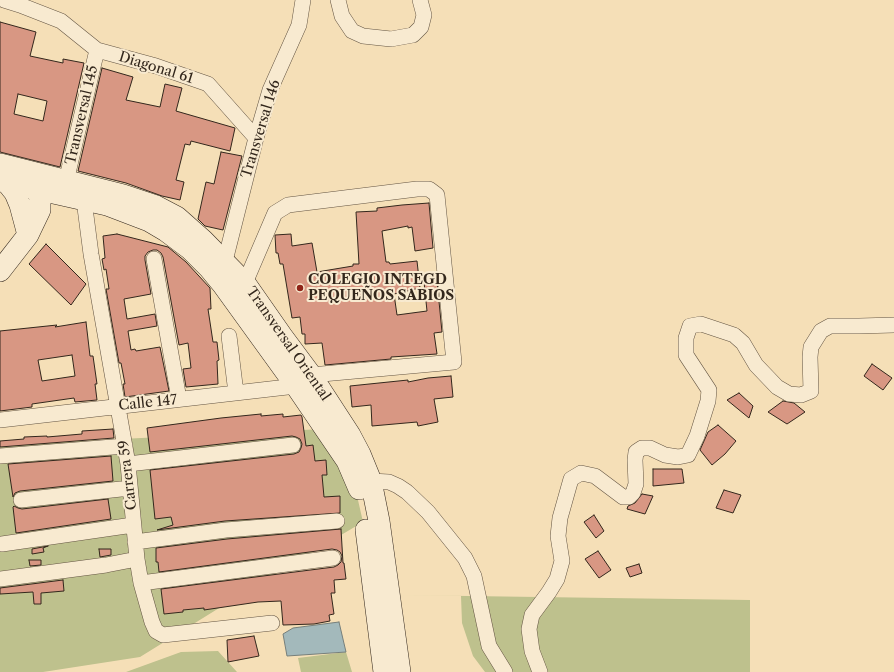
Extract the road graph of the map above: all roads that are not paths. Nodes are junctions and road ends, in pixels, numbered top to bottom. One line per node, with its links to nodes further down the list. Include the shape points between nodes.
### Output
1 (4, 0): 5 (street, Diagonal 61, via 61,21)
2 (303, 0): 6 (street, Transversal 146, via 299,25 270,90)
3 (338, 0): 4 (street, via 342,16 352,31 363,36 391,39 413,35 421,27 424,15)
4 (420, 0)
5 (97, 50): 6 (street, Diagonal 61, via 208,84); 9 (street, Transversal 145)
6 (256, 138): 14 (street, Transversal 146)
7 (23, 170): 8 (main road, Transversal Oriental); 9 (main road, Transversal Oriental); 10 (main road, via 32,178)
8 (2, 176): 10 (main road, Transversal Oriental); 12 (main road, via 15,193)
9 (64, 188): 10 (main road, Transversal Oriental); 11 (main road, Transversal Oriental); 14 (main road, Transversal Oriental, via 123,195 156,206 178,217)
10 (38, 190): 12 (main road, via 40,210)
11 (84, 200): 19 (main road, Transversal Oriental, via 107,205 142,218 166,231 190,249 209,268); 22 (street, Carrera 59)
12 (28, 235): 15 (main road)
13 (154, 259): 21 (street)
14 (225, 261): 16 (main road, Transversal Oriental)
15 (0, 271)
16 (245, 283): 19 (main road, Transversal Oriental, via 282,336); 19 (street, Calle 147, via 275,212 288,205 417,189 429,189 437,195 454,362)
17 (894, 325): 43 (street, via 830,326 821,331 812,347 810,357 811,392 801,395 789,394 765,377 743,343 734,335 701,324 690,326 686,338 686,354 709,390 697,436 688,455 665,455 650,448 642,448 636,452 636,484 629,497 623,497 595,476 581,473 571,479 560,518 558,536 562,561 557,579 532,615 529,629 532,651)
18 (229, 336): 20 (street)
19 (303, 381): 20 (street, Calle 147); 28 (main road, Transversal Oriental, via 350,435); 40 (main road, Transversal Oriental, via 358,486)
20 (236, 393): 21 (street, Calle 147)
21 (178, 400): 22 (street, Calle 147)
22 (117, 406): 23 (street, Calle 147); 25 (street, Carrera 59)
23 (0, 420)
24 (293, 445): 27 (street)
25 (125, 446): 26 (street); 27 (street, Carrera 59)
26 (0, 456)
27 (128, 464): 29 (street, Carrera 59)
28 (371, 481): 41 (main road, Transversal Oriental); 42 (street, via 389,482 407,492 428,512 465,558 474,576 489,646)
29 (130, 488): 30 (street); 32 (street, Carrera 59)
30 (21, 500)
31 (336, 521): 33 (street, via 226,530)
32 (133, 525): 33 (street, Carrera 59); 34 (street)
33 (135, 542): 36 (street, Carrera 59)
34 (2, 544)
35 (333, 558): 38 (street)
36 (137, 559): 37 (street); 38 (street, Carrera 59)
37 (0, 579)
38 (141, 583): 39 (street, Carrera 59, via 152,622 156,631 163,635)
39 (272, 623)
40 (384, 672)
41 (400, 672)
42 (505, 672)
43 (540, 672)

